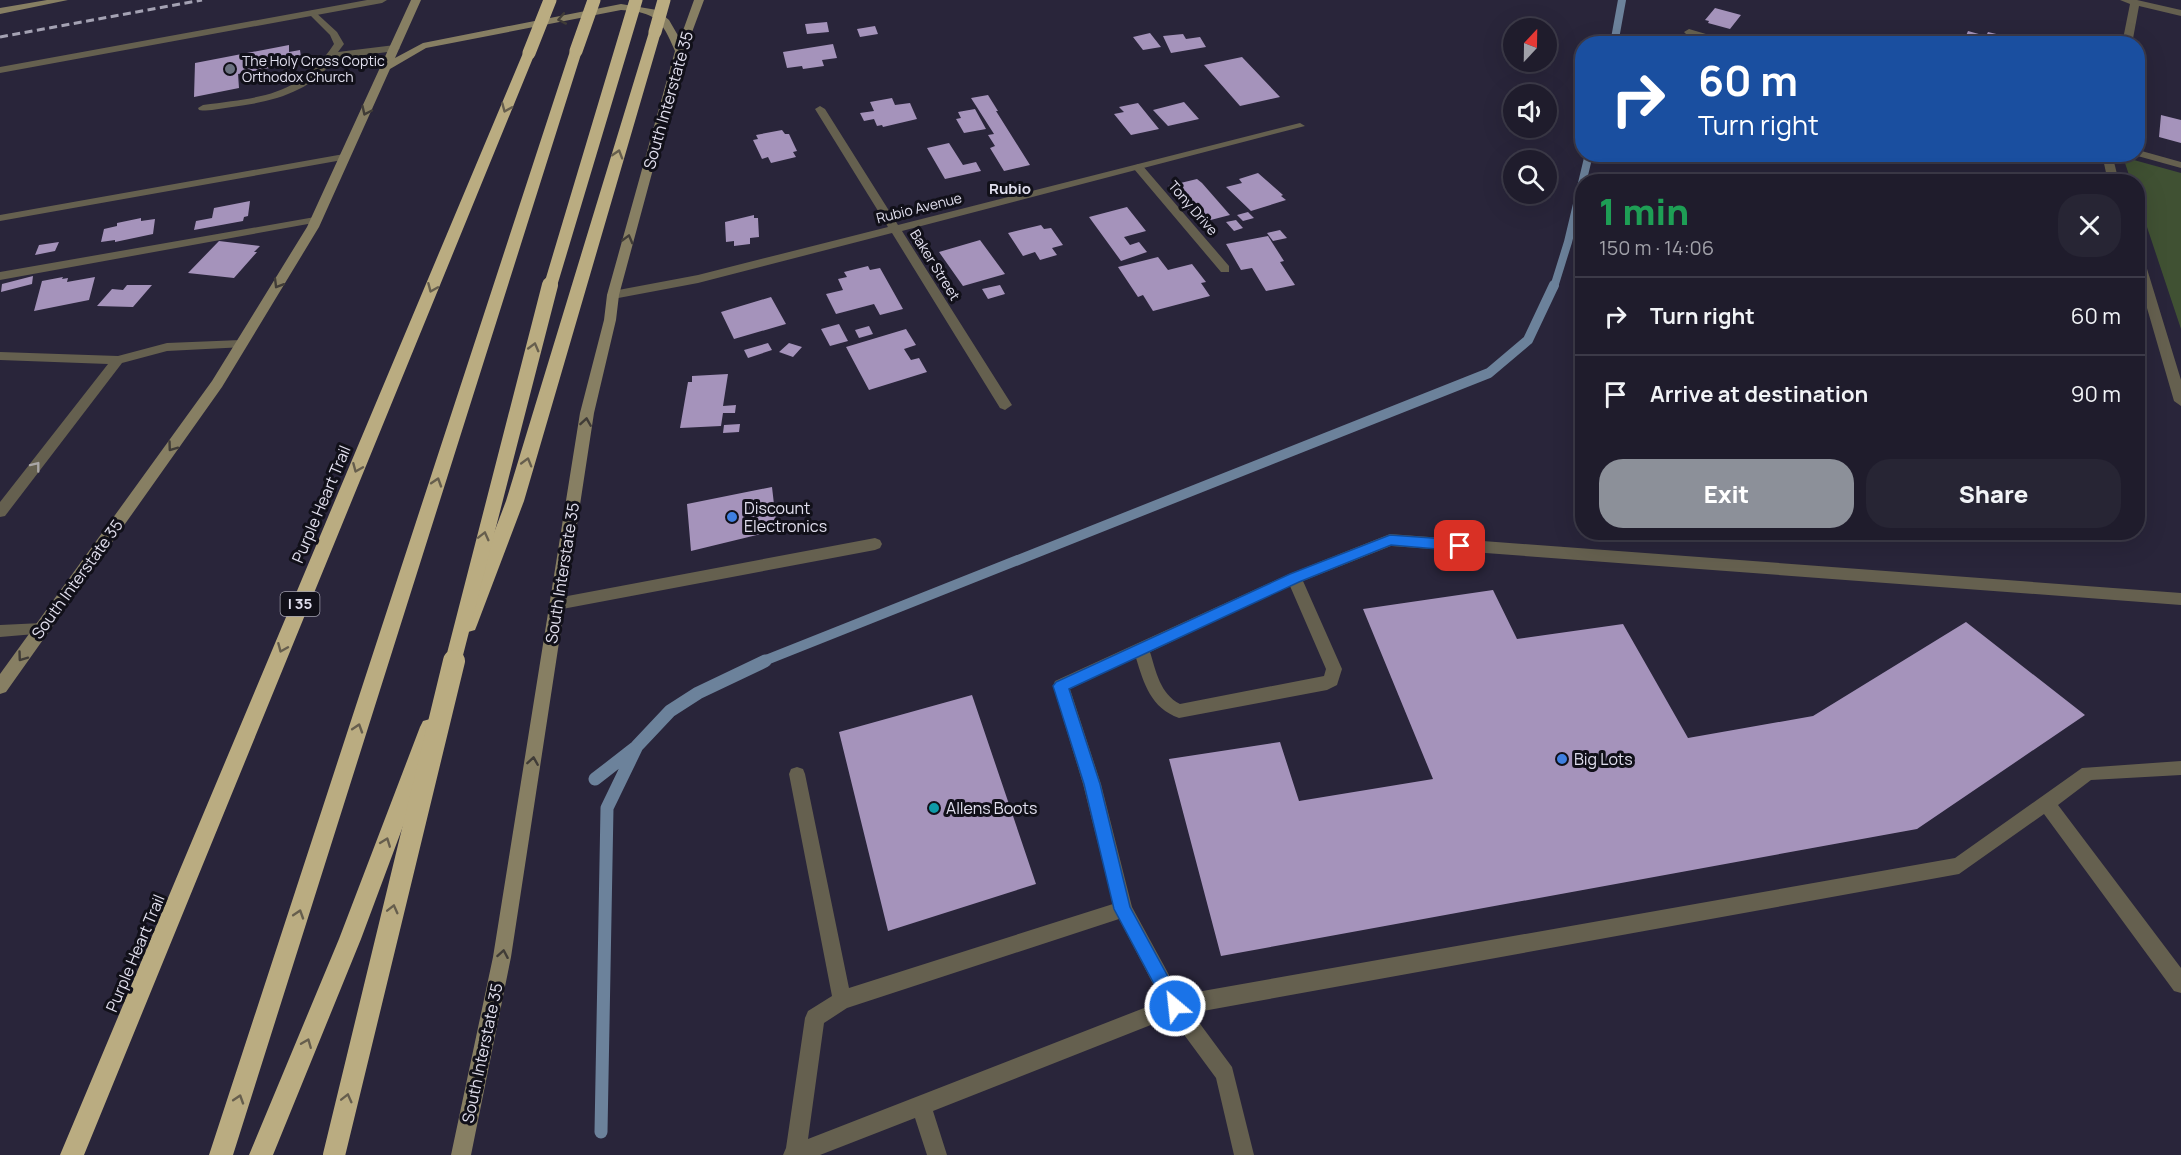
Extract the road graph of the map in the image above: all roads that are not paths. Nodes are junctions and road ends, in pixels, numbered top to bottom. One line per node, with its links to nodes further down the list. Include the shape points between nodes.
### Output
1 (63, 0): 11 (main road)
2 (382, 0): 12 (street)
3 (416, 0): 17 (main road, South Interstate 35)
4 (550, 0): 58 (highway, Purple Heart Trail / I 35, one-way to 58, bridge)
5 (594, 0): 59 (highway, one-way to 5, bridge)
6 (636, 0): 61 (highway, one-way to 6, bridge, via 485,532 553,274)
7 (664, 0): 60 (highway, one-way to 7, bridge, via 350,939 515,501)
8 (699, 0): 18 (main road, South Interstate 35)
9 (2125, 0): 10 (street)
10 (2136, 3): 13 (street); 16 (street)
11 (0, 11)
12 (313, 13): 19 (street, via 339,44); 21 (street)
13 (2181, 13)
14 (1689, 32): 15 (street)
15 (1703, 36)
16 (2129, 36)
17 (395, 48): 19 (street); 20 (main road, South Interstate 35)
18 (680, 51): 20 (main road, one-way to 20, via 666,21 655,12 621,7 423,46); 35 (main road, South Interstate 35, one-way to 18)
19 (333, 56): 22 (street, via 318,73 291,92)
20 (386, 67): 26 (main road, South Interstate 35, one-way to 26)
21 (0, 70)
22 (203, 108)
23 (820, 109): 31 (street, Baker Street)
24 (1300, 126): 28 (street, Rubio Avenue)
25 (2145, 155): 27 (street)
26 (344, 157): 29 (street); 30 (main road, South Interstate 35)
27 (2181, 165)
28 (1138, 168): 31 (street, Rubio Avenue); 32 (street, Tony Drive)
29 (0, 218)
30 (315, 220): 33 (street); 36 (main road, South Interstate 35, one-way to 36)
31 (895, 229): 35 (street, Rubio Avenue, via 698,279); 40 (street, Baker Street)
32 (1225, 269)
33 (0, 276)
34 (2145, 282): 39 (street)
35 (613, 295): 45 (main road, South Interstate 35, one-way to 35, via 587,413)
36 (241, 344): 38 (street, via 166,347); 46 (main road, South Interstate 35, one-way to 46, via 217,384)
37 (0, 356): 38 (street)
38 (118, 360): 41 (street, one-way to 38)
39 (2181, 401)
40 (1005, 405)
41 (0, 512)
42 (874, 544): 45 (street)
43 (1294, 578): 44 (street, via 1390,540); 48 (street); 48 (street, via 1334,669 1331,680 1321,685 1179,711 1168,708 1160,699)
44 (2181, 599)
45 (557, 604): 62 (main road, South Interstate 35, one-way to 45, via 502,957)
46 (42, 629): 47 (street); 49 (main road, South Interstate 35, one-way to 49)
47 (0, 631)
48 (1141, 650): 53 (street, via 1061,686 1092,784)
49 (0, 687)
50 (2181, 768): 52 (street, via 2088,773)
51 (797, 774): 55 (street)
52 (2046, 803): 54 (street); 56 (street, via 1959,866)
53 (1123, 909): 55 (street); 56 (street)
54 (2181, 984)
55 (842, 1000): 63 (street, via 815,1018)
56 (1175, 1006): 57 (street); 65 (street, via 1225,1074)
57 (921, 1106): 63 (street); 64 (street)
58 (72, 1155)
59 (221, 1155)
60 (261, 1155)
61 (334, 1155)
62 (461, 1155)
63 (794, 1155)
64 (937, 1155)
65 (1244, 1155)

